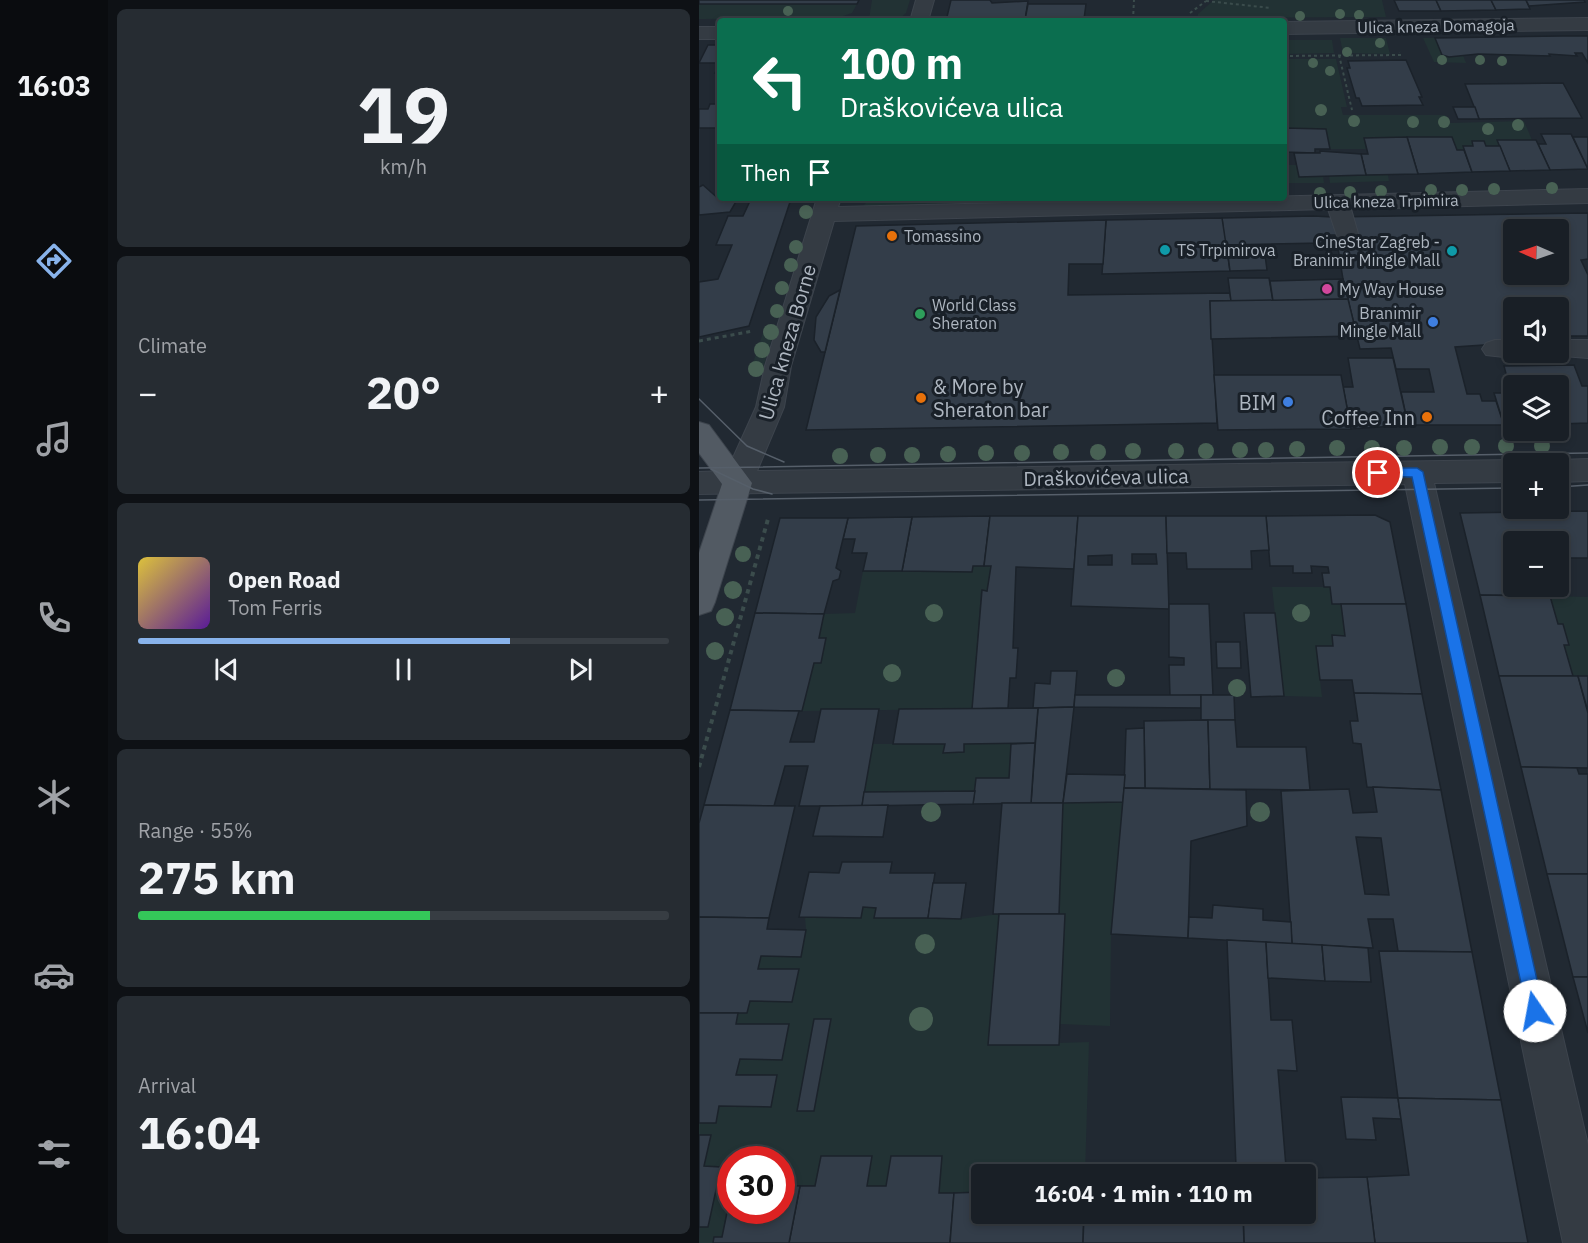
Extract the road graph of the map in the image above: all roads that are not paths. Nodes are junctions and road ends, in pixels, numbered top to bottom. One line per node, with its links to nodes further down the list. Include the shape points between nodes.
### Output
1 (925, 0): 2 (street)
2 (920, 18)
3 (1588, 24): 4 (street, Ulica kneza Domagoja)
4 (1287, 28)
5 (699, 33): 6 (street)
6 (717, 33)
7 (1588, 196): 8 (street, Ulica kneza Trpimira)
8 (1338, 202): 9 (street, Ulica kneza Trpimira); 10 (street)
9 (826, 206): 19 (street, Ulica kneza Borne, via 763,428)
10 (1347, 237)
11 (1569, 349): 12 (street)
12 (1588, 349)
13 (699, 432): 19 (main road)
14 (1588, 470): 16 (street)
15 (1503, 471): 17 (street, Draškovićeva ulica)
16 (1569, 471)
17 (1417, 472): 19 (street, Draškovićeva ulica); 21 (street)
18 (699, 483): 19 (street, Draškovićeva ulica)
19 (737, 483): 20 (main road)
20 (699, 602)
21 (1587, 1243)

